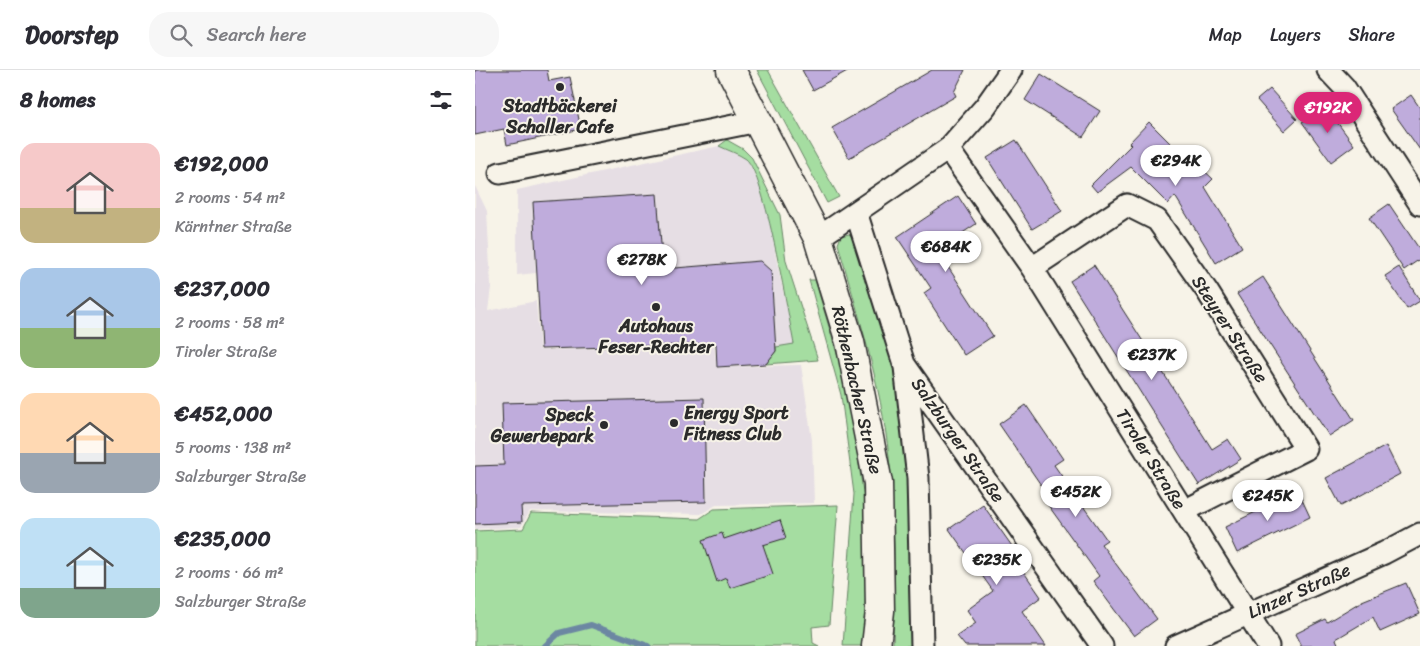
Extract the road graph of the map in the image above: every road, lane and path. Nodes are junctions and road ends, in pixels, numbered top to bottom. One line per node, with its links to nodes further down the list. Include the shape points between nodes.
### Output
1 (731, 70): 4 (main road, Röthenbacher Straße)
2 (1011, 70): 5 (street, via 985,107)
3 (1328, 70): 7 (street, via 1344,87)
4 (758, 121): 6 (street); 9 (main road, Röthenbacher Straße)
5 (948, 149): 8 (street); 10 (street, Tiroler Straße)
6 (500, 173)
7 (1420, 204)
8 (856, 212): 9 (street); 11 (street, Salzburger Straße)
9 (818, 238): 15 (main road, Röthenbacher Straße, via 850,342 877,483 880,611)
10 (1032, 268): 12 (street, Tiroler Straße); 12 (street, Steyrer Straße, via 1127,205 1157,220 1207,291 1306,449)
11 (904, 364): 16 (street, via 918,478); 17 (street, Salzburger Straße)
12 (1184, 512): 14 (street, Tiroler Straße)
13 (1418, 541): 14 (street, Linzer Straße)
14 (1247, 614): 18 (street, Linzer Straße); 19 (street, Tiroler Straße)
15 (876, 646)
16 (923, 646)
17 (1102, 646)
18 (1176, 646)
19 (1268, 646)

